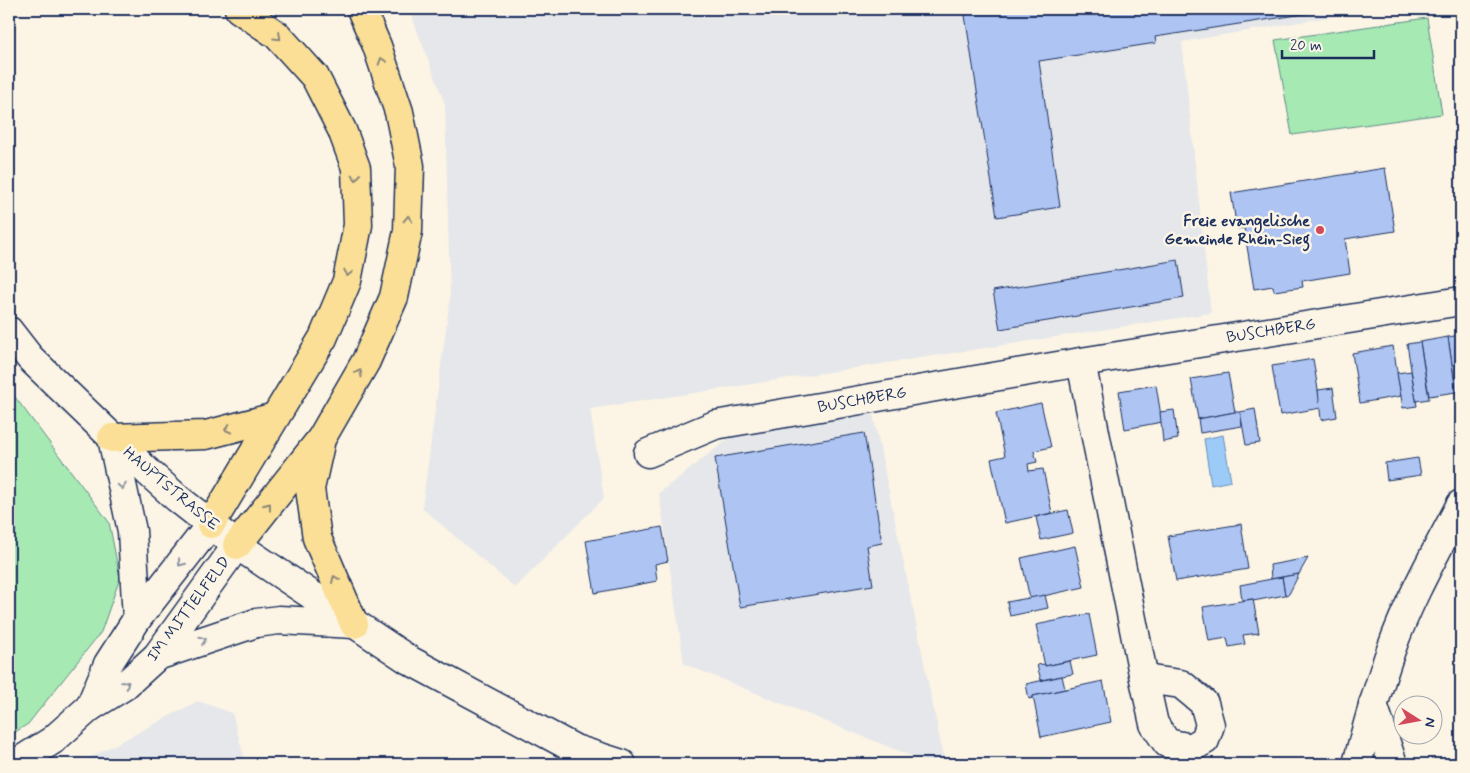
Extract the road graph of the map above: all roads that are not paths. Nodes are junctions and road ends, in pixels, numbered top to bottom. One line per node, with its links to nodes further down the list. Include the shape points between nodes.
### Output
1 (239, 9): 6 (highway, one-way to 6, via 277,35 315,78 342,130 356,168 358,225 346,281 323,338)
2 (362, 9): 8 (highway, one-way to 2, via 366,361 394,297 408,231 410,166 399,112)
3 (1461, 301): 5 (street, BUSCHBERG)
4 (9, 331): 7 (street, HAUPTSTRASSE, via 30,358)
5 (1081, 362): 9 (street, BUSCHBERG, via 715,425); 16 (street)
6 (275, 417): 7 (highway, one-way to 7, via 206,435); 11 (highway)
7 (112, 438): 11 (street, HAUPTSTRASSE); 13 (street, one-way to 13, via 132,531)
8 (321, 439): 12 (highway, one-way to 8); 14 (highway, one-way to 8, via 317,538 310,489)
9 (648, 453)
10 (1461, 504): 17 (street, via 1418,588 1392,648)
11 (211, 524): 12 (street, HAUPTSTRASSE); 13 (street, IM MITTELFELD, one-way to 13)
12 (237, 545): 14 (street, HAUPTSTRASSE); 15 (street, IM MITTELFELD)
13 (136, 619): 18 (street, IM MITTELFELD, via 108,664)
14 (354, 624): 15 (street, one-way to 14, via 256,623 280,620); 20 (street, HAUPTSTRASSE, via 409,660 575,749)
15 (157, 656): 18 (street, IM MITTELFELD, one-way to 15, via 124,686)
16 (1144, 679)
17 (1373, 704): 21 (street); 22 (street)
18 (90, 708): 19 (street, IM MITTELFELD, via 53,740)
19 (15, 764)
20 (622, 764)
21 (1357, 764)
22 (1393, 764)

